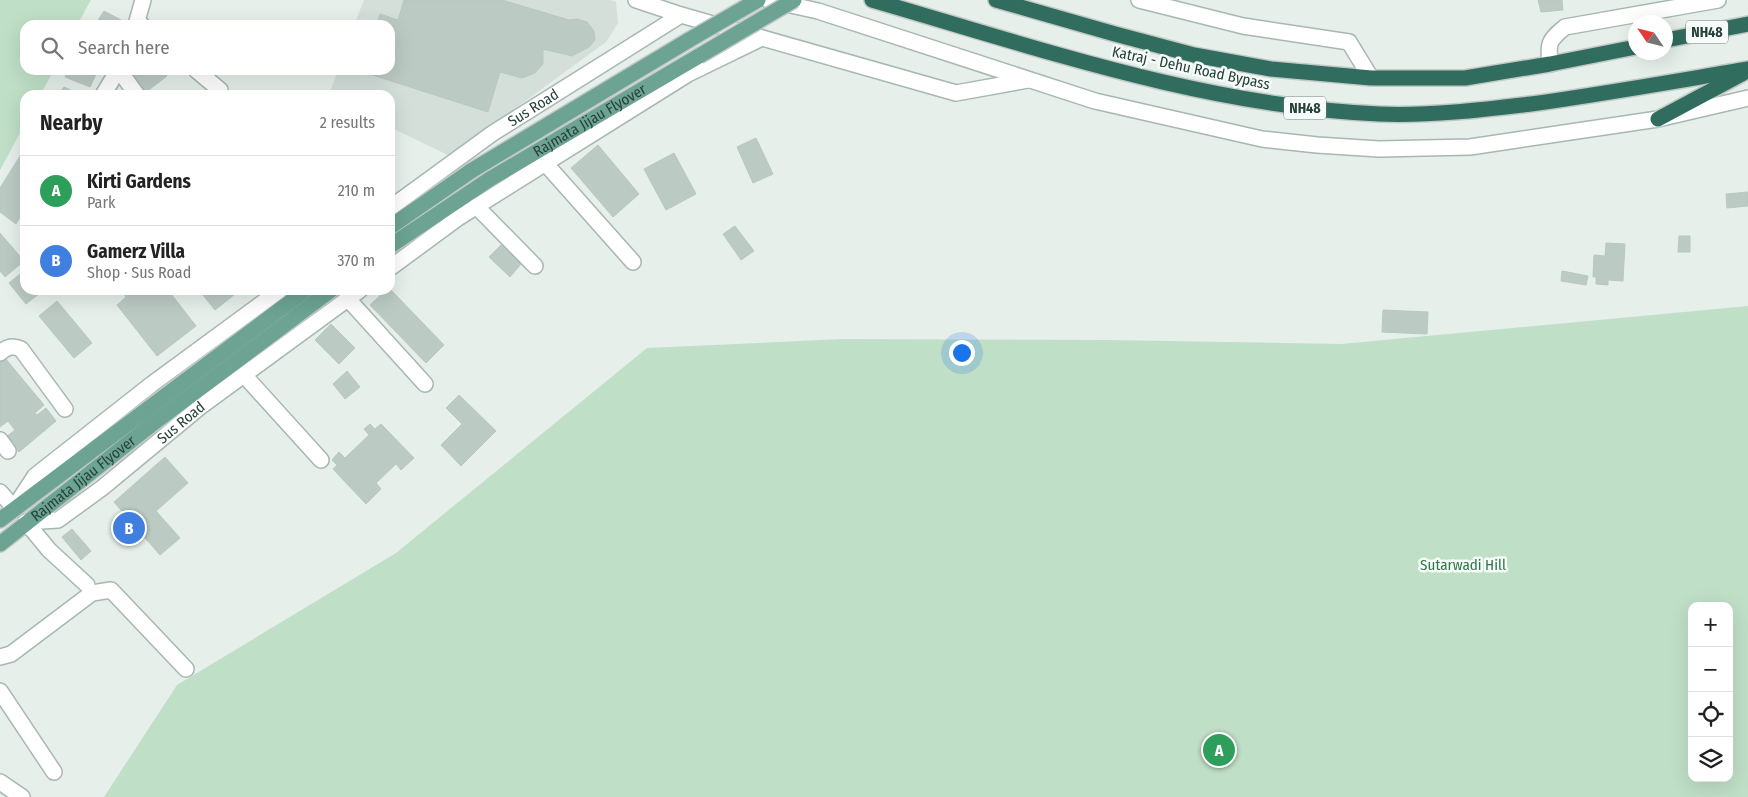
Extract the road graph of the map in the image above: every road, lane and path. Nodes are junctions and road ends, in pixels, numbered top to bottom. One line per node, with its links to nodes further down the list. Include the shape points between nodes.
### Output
1 (143, 0): 11 (street)
2 (636, 0): 10 (street)
3 (758, 0): 31 (main road, Rajmata Jijau Flyover, bridge, via 471,171)
4 (768, 0): 22 (street, via 818,12)
5 (794, 0): 32 (main road, Rajmata Jijau Flyover, bridge, via 490,179)
6 (872, 0): 17 (highway, Katraj - Dehu Road Bypass / NH48, via 1186,88 1266,103 1380,114 1467,112)
7 (996, 0): 21 (highway, Katraj - Dehu Road Bypass / NH48, via 1210,58 1272,69)
8 (1139, 0): 21 (street, via 1243,26 1349,42)
9 (1718, 0): 16 (street, via 1565,27 1548,44)
10 (681, 15): 13 (street); 29 (street, Sus Road, via 493,132)
11 (139, 20)
12 (1748, 24): 14 (highway, NH48)
13 (762, 38): 22 (street, via 956,93); 28 (street, via 688,74)
14 (1673, 39)
15 (1628, 49): 16 (highway, Katraj - Dehu Road Bypass / NH48)
16 (1550, 64): 21 (highway, Katraj - Dehu Road Bypass / NH48, via 1465,78)
17 (1748, 70): 27 (highway)
18 (116, 75): 23 (street)
19 (123, 75): 24 (street)
20 (202, 75): 25 (street)
21 (1371, 78)
22 (1030, 80): 27 (street, via 1095,102 1262,139 1370,148 1470,147)
23 (106, 90)
24 (133, 90)
25 (220, 90)
26 (1748, 98): 27 (street)
27 (1658, 119)
28 (545, 163): 30 (street); 33 (street)
29 (395, 204)
30 (476, 206): 34 (street); 35 (street)
31 (395, 224)
32 (395, 243)
33 (633, 262)
34 (395, 264)
35 (535, 266)
36 (273, 295): 47 (street, via 152,384 36,476)
37 (299, 295): 47 (main road, Rajmata Jijau Flyover)
38 (324, 295): 49 (main road, Rajmata Jijau Flyover)
39 (353, 295): 42 (street, Sus Road)
40 (355, 295): 43 (street)
41 (0, 353): 44 (street, via 8,347 21,349)
42 (244, 375): 45 (street); 49 (street, Sus Road, via 58,520)
43 (425, 384)
44 (65, 409)
45 (320, 460)
46 (0, 492): 47 (street)
47 (14, 508): 48 (main road)
48 (0, 520)
49 (26, 522): 50 (main road); 51 (street, via 49,550)
50 (0, 544)
51 (87, 584)
52 (0, 657): 53 (street, via 10,654 92,593 112,590)
53 (186, 669)
54 (0, 691): 55 (street)
55 (54, 772)
56 (0, 782): 57 (street)
57 (22, 797)

